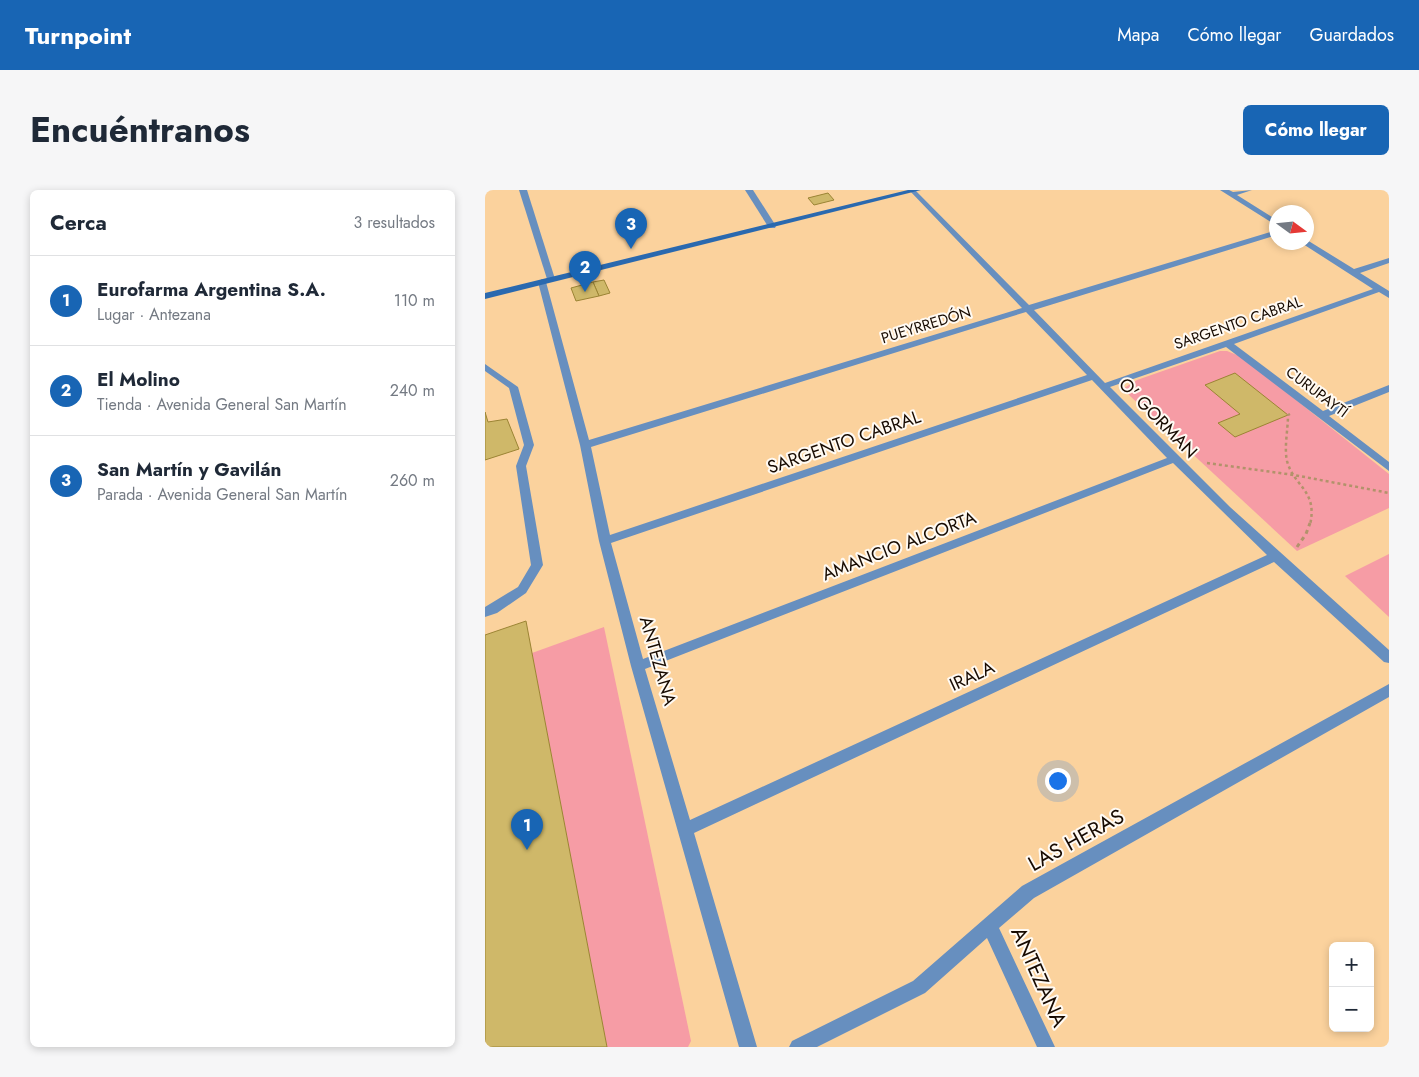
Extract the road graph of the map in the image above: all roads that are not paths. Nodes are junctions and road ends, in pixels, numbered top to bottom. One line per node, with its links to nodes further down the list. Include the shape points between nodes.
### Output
1 (523, 190): 13 (street, ANTEZANA)
2 (749, 190): 8 (street)
3 (915, 190): 8 (main road); 16 (street, O' GORMAN)
4 (1223, 190): 6 (street)
5 (1248, 190): 6 (street)
6 (1231, 195): 7 (street)
7 (1269, 219)
8 (772, 226): 13 (main road)
9 (1269, 234): 16 (street, PUEYRREDÓN)
10 (1314, 247): 12 (street)
11 (1389, 260): 12 (street)
12 (1354, 272): 14 (street)
13 (547, 280): 15 (main road); 23 (street, ANTEZANA)
14 (1385, 292): 17 (street, SARGENTO CABRAL)
15 (485, 296)
16 (1030, 309): 19 (street, O' GORMAN); 23 (street, PUEYRREDÓN)
17 (1226, 342): 20 (street, SARGENTO CABRAL); 22 (street, CURUPAYTÍ)
18 (485, 367): 28 (street, via 513,387 529,445 521,466 537,565 522,590)
19 (1094, 376): 20 (street, O' GORMAN); 26 (street, SARGENTO CABRAL)
20 (1105, 386): 24 (street, O' GORMAN)
21 (1389, 388): 22 (street)
22 (1323, 415): 25 (street, CURUPAYTÍ)
23 (585, 445): 26 (street, ANTEZANA)
24 (1174, 458): 27 (street, O' GORMAN); 30 (street, AMANCIO ALCORTA)
25 (1389, 467)
26 (605, 541): 30 (street, ANTEZANA)
27 (1275, 556): 29 (street, O' GORMAN); 32 (street, IRALA)
28 (485, 612)
29 (1389, 658)
30 (638, 666): 32 (street, ANTEZANA)
31 (1389, 690): 33 (street, LAS HERAS, via 1028,892)
32 (686, 829): 34 (street, ANTEZANA)
33 (991, 926): 35 (street, LAS HERAS, via 919,987); 36 (street, ANTEZANA)
34 (748, 1047)
35 (798, 1047)
36 (1046, 1047)

